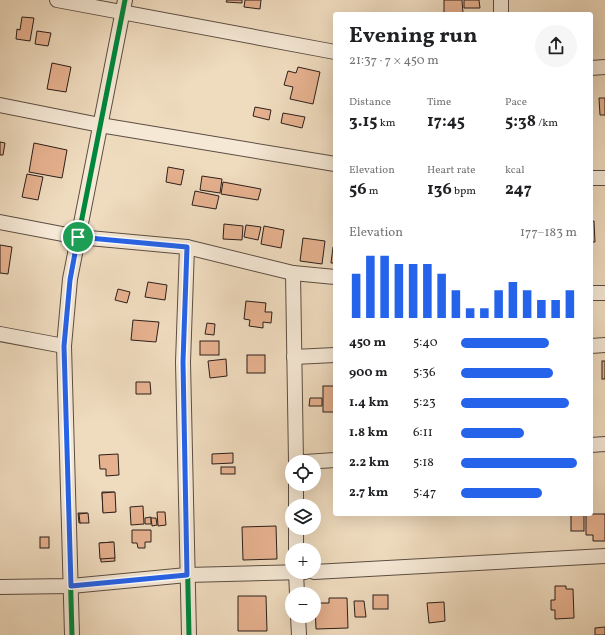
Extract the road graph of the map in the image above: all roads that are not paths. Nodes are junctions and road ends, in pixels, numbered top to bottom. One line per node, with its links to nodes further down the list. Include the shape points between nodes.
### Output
1 (57, 0): 3 (street)
2 (501, 0): 4 (street)
3 (123, 6): 5 (street); 9 (street)
4 (501, 12)
5 (333, 52)
6 (605, 67): 7 (street)
7 (593, 68)
8 (0, 105): 9 (street)
9 (100, 125): 10 (street); 14 (street)
10 (333, 164)
11 (593, 178): 12 (street)
12 (605, 178)
13 (0, 222): 14 (street)
14 (78, 237): 15 (street); 22 (street, via 70,280)
15 (187, 247): 16 (street); 34 (street, via 183,362)
16 (293, 273): 17 (street); 25 (street)
17 (333, 277)
18 (593, 293): 19 (street)
19 (605, 293)
20 (0, 334): 22 (street)
21 (605, 345): 23 (street)
22 (64, 346): 35 (street)
23 (593, 346)
24 (333, 355): 25 (street)
25 (294, 357): 28 (street)
26 (605, 444): 27 (street)
27 (593, 445)
28 (296, 455)
29 (333, 460): 30 (street)
30 (321, 461)
31 (605, 556): 33 (street)
32 (285, 572): 34 (street)
33 (321, 572)
34 (187, 575): 35 (street); 39 (street)
35 (71, 586): 36 (street); 38 (street)
36 (0, 587)
37 (298, 623): 40 (street)
38 (72, 635)
39 (189, 635)
40 (299, 635)

